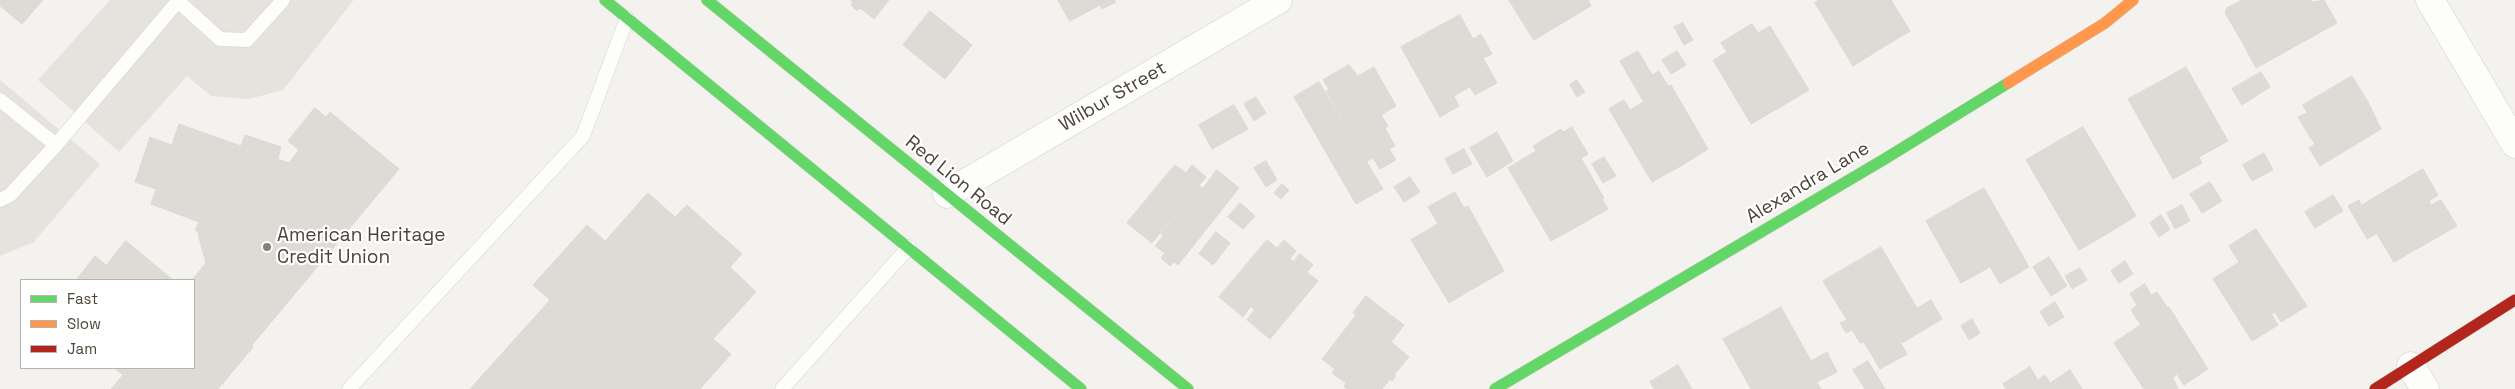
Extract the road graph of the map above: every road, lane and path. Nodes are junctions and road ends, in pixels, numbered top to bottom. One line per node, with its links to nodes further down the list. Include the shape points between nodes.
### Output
1 (283, 0): 7 (lane, via 247,40 220,39)
2 (605, 0): 8 (main road)
3 (707, 0): 12 (main road, Red Lion Road)
4 (1278, 0): 12 (street, Wilbur Street)
5 (2133, 0): 21 (main road, Alexandra Lane, via 2105,23 1883,160)
6 (2430, 0): 10 (street)
7 (178, 1): 11 (lane)
8 (627, 18): 14 (main road); 17 (lane, via 583,136)
9 (0, 100): 11 (lane)
10 (2515, 144)
11 (56, 145): 13 (lane, via 10,195)
12 (947, 194): 20 (main road, Red Lion Road)
13 (0, 200)
14 (908, 248): 18 (lane); 19 (main road)
15 (2515, 300): 16 (main road)
16 (2411, 366): 22 (main road); 23 (street)
17 (349, 389)
18 (782, 389)
19 (1081, 389)
20 (1188, 389)
21 (1496, 389)
22 (2374, 389)
23 (2425, 389)

